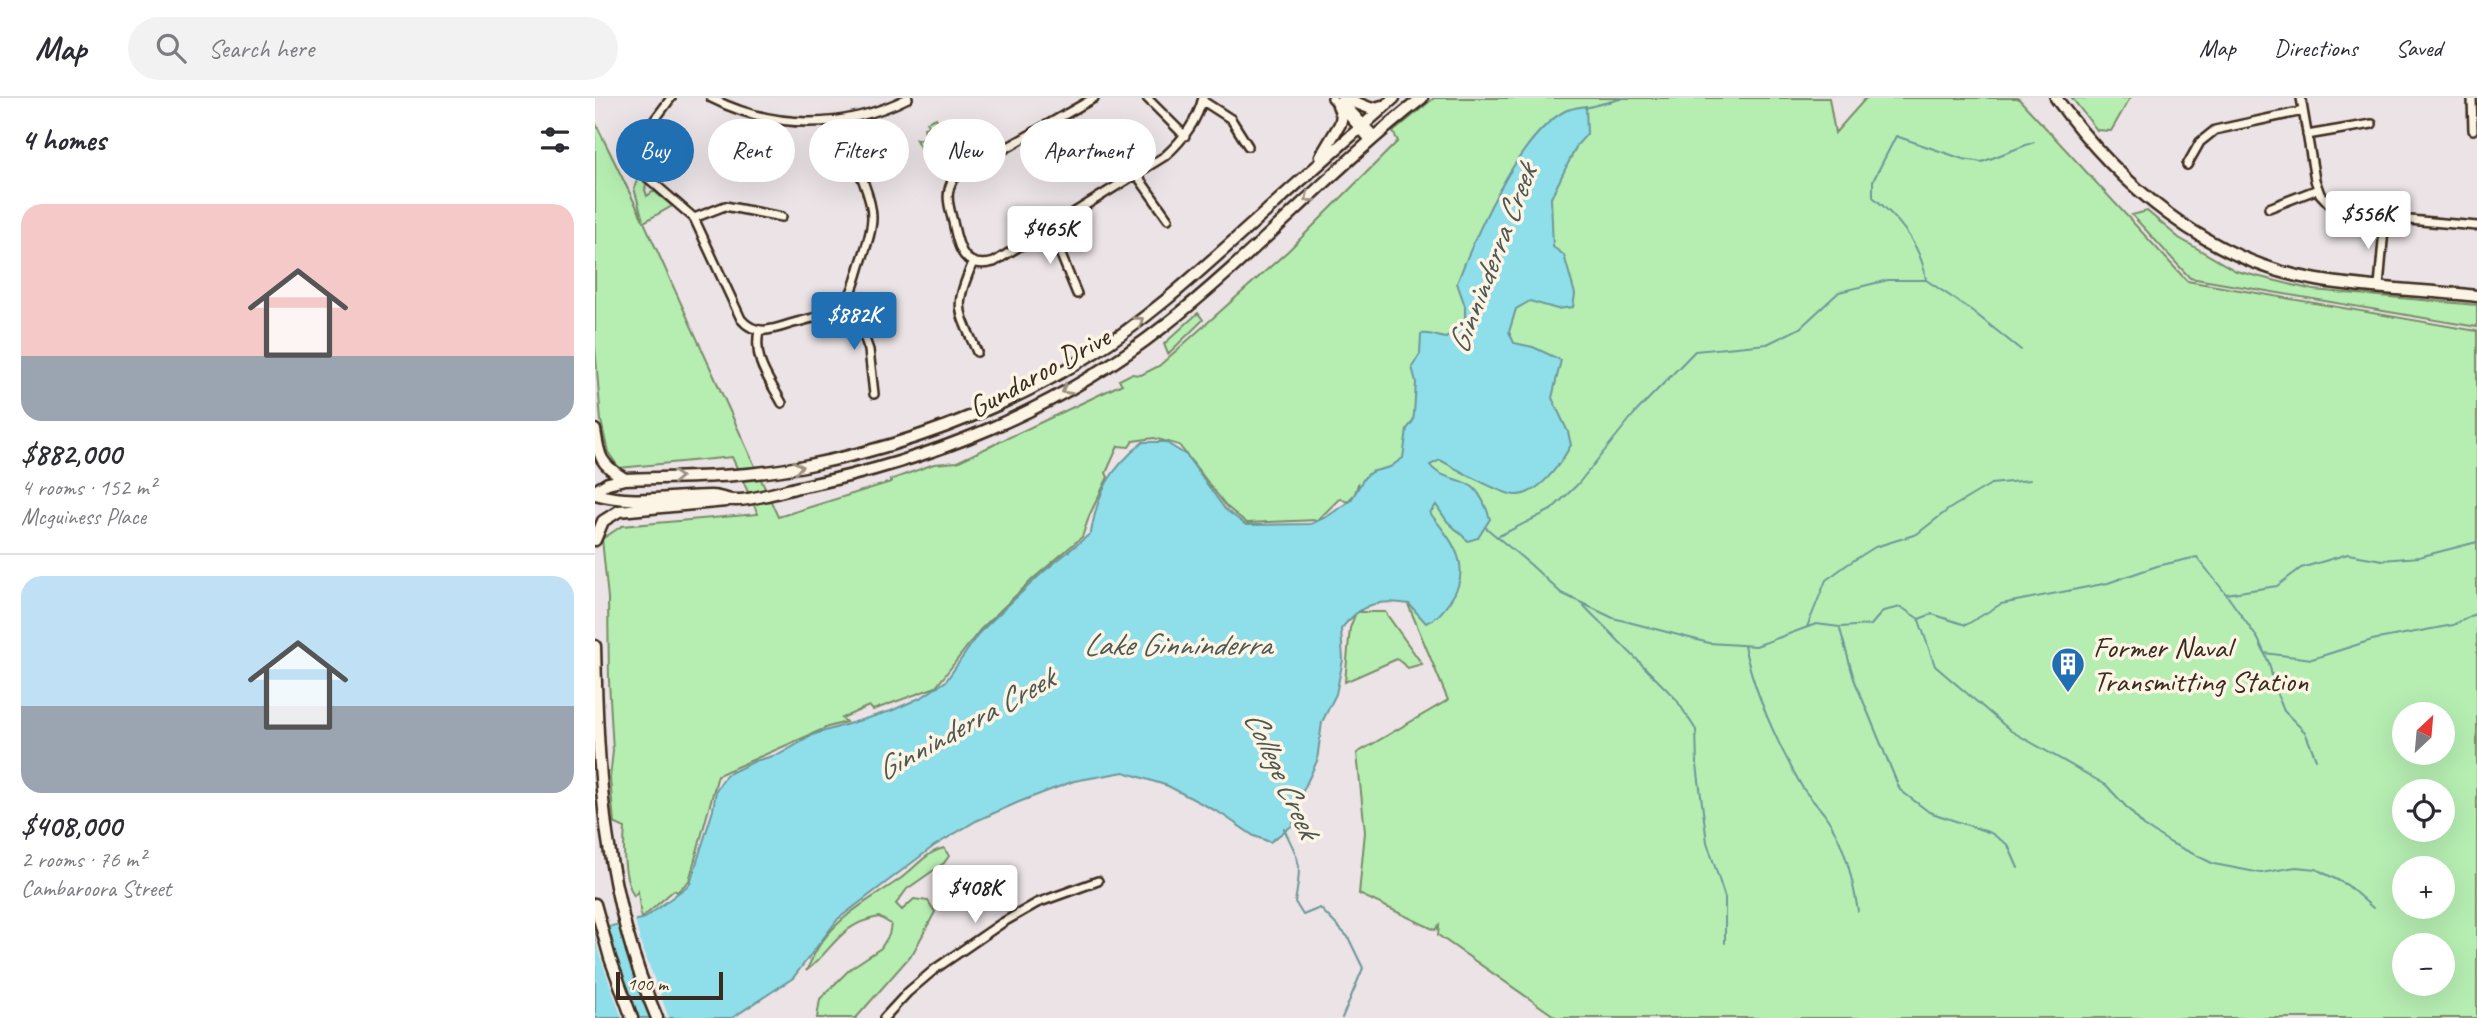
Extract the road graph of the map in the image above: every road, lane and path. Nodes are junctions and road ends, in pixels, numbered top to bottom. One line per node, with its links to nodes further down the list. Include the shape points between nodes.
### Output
1 (671, 98): 32 (street, via 638,142 635,160 641,172)
2 (711, 98): 15 (street, via 762,117)
3 (907, 98): 14 (street)
4 (1094, 98): 37 (street, via 951,182 947,198 959,247)
5 (1147, 98): 20 (street)
6 (1422, 98): 21 (main road, Gundaroo Drive)
7 (2056, 98): 38 (main road, via 2113,167 2195,234 2281,271 2316,280)
8 (2301, 98): 13 (street)
9 (2472, 98): 18 (street)
10 (1203, 99): 20 (street); 22 (street, via 1231,119)
11 (1338, 100): 12 (main road, via 1372,109); 17 (street); 25 (main road, via 1340,124)
12 (1390, 102): 17 (main road, Gundaroo Drive)
13 (2303, 111): 19 (street); 24 (street, via 2215,131 2200,142)
14 (846, 119)
15 (809, 122)
16 (2372, 124): 19 (street)
17 (1362, 126): 21 (street); 25 (main road, Gundaroo Drive)
18 (2473, 130)
19 (2308, 135): 29 (street)
20 (1185, 136): 23 (street)
21 (1374, 139): 49 (main road, Gundaroo Drive, one-way to 49, via 1164,326 1057,396 918,457)
22 (1248, 146)
23 (1156, 162)
24 (2187, 165)
25 (1311, 170): 47 (main road, Gundaroo Drive, one-way to 25, via 801,467 925,435 1005,402 1094,353 1154,310)
26 (863, 182): 41 (street, via 872,213 870,231 852,292)
27 (1123, 182): 36 (street)
28 (1142, 182): 34 (street)
29 (2318, 189): 30 (street); 33 (street, via 2327,203 2342,212)
30 (2269, 208)
31 (782, 217): 32 (street, via 725,206)
32 (694, 218): 42 (street, via 741,319)
33 (2385, 218): 35 (street); 38 (street)
34 (1168, 219)
35 (2477, 226)
36 (1049, 228): 37 (street, via 994,262); 39 (street)
37 (973, 262): 43 (street, via 958,302)
38 (2379, 286): 40 (main road)
39 (1077, 294)
40 (2477, 296)
41 (841, 306): 42 (street, via 771,330); 44 (street, via 865,339)
42 (758, 330): 45 (street, via 758,361)
43 (977, 352)
44 (874, 394)
45 (782, 403)
46 (595, 430): 47 (main road, via 600,457)
47 (625, 479): 48 (main road, Gundaroo Drive, via 601,486)
48 (595, 493): 49 (main road, Gundaroo Drive, via 622,500 713,495)
49 (737, 500): 50 (main road, via 628,509 603,521)
50 (595, 540)
51 (595, 646): 55 (main road, via 604,827 618,899)
52 (1098, 881): 56 (street, via 1037,903 1002,923 927,976)
53 (595, 905): 54 (main road)
54 (632, 1018)
55 (657, 1018)
56 (884, 1018)

